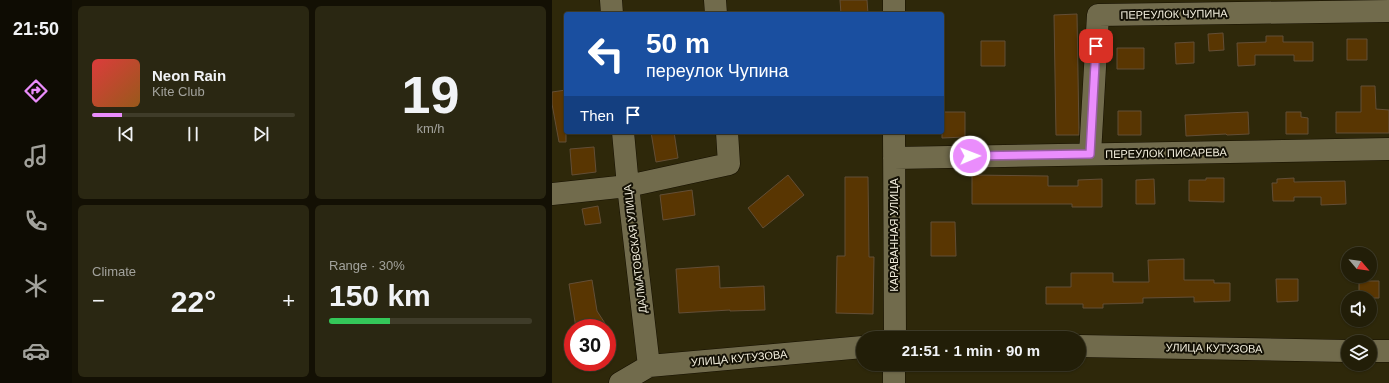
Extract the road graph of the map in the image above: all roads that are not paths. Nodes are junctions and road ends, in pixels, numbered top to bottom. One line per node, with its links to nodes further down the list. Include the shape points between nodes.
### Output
1 (611, 0): 5 (street)
2 (715, 0): 6 (street)
3 (894, 0): 7 (street)
4 (1389, 11): 12 (street, ПЕРЕУЛОК ЧУПИНА, via 1098,15)
5 (612, 12)
6 (716, 12)
7 (894, 12)
8 (623, 134): 14 (street, ДАЛМАТОВСКАЯ УЛИЦА)
9 (727, 134): 14 (street, via 729,164)
10 (894, 134): 13 (street, КАРАВАННАЯ УЛИЦА)
11 (1389, 149): 12 (street, ПЕРЕУЛОК ПИСАРЕВА)
12 (1090, 154): 13 (street, ПЕРЕУЛОК ПИСАРЕВА)
13 (894, 158): 16 (street, КАРАВАННАЯ УЛИЦА)
14 (628, 186): 15 (street); 22 (street, ДАЛМАТОВСКАЯ УЛИЦА)
15 (552, 194)
16 (895, 331)
17 (1086, 346): 19 (street, УЛИЦА КУТУЗОВА)
18 (856, 348): 22 (street, УЛИЦА КУТУЗОВА)
19 (1341, 351)
20 (1377, 351): 21 (street)
21 (1389, 351)
22 (649, 366): 24 (street, УЛИЦА КУТУЗОВА)
23 (894, 371): 25 (street)
24 (620, 383)
25 (894, 383)

